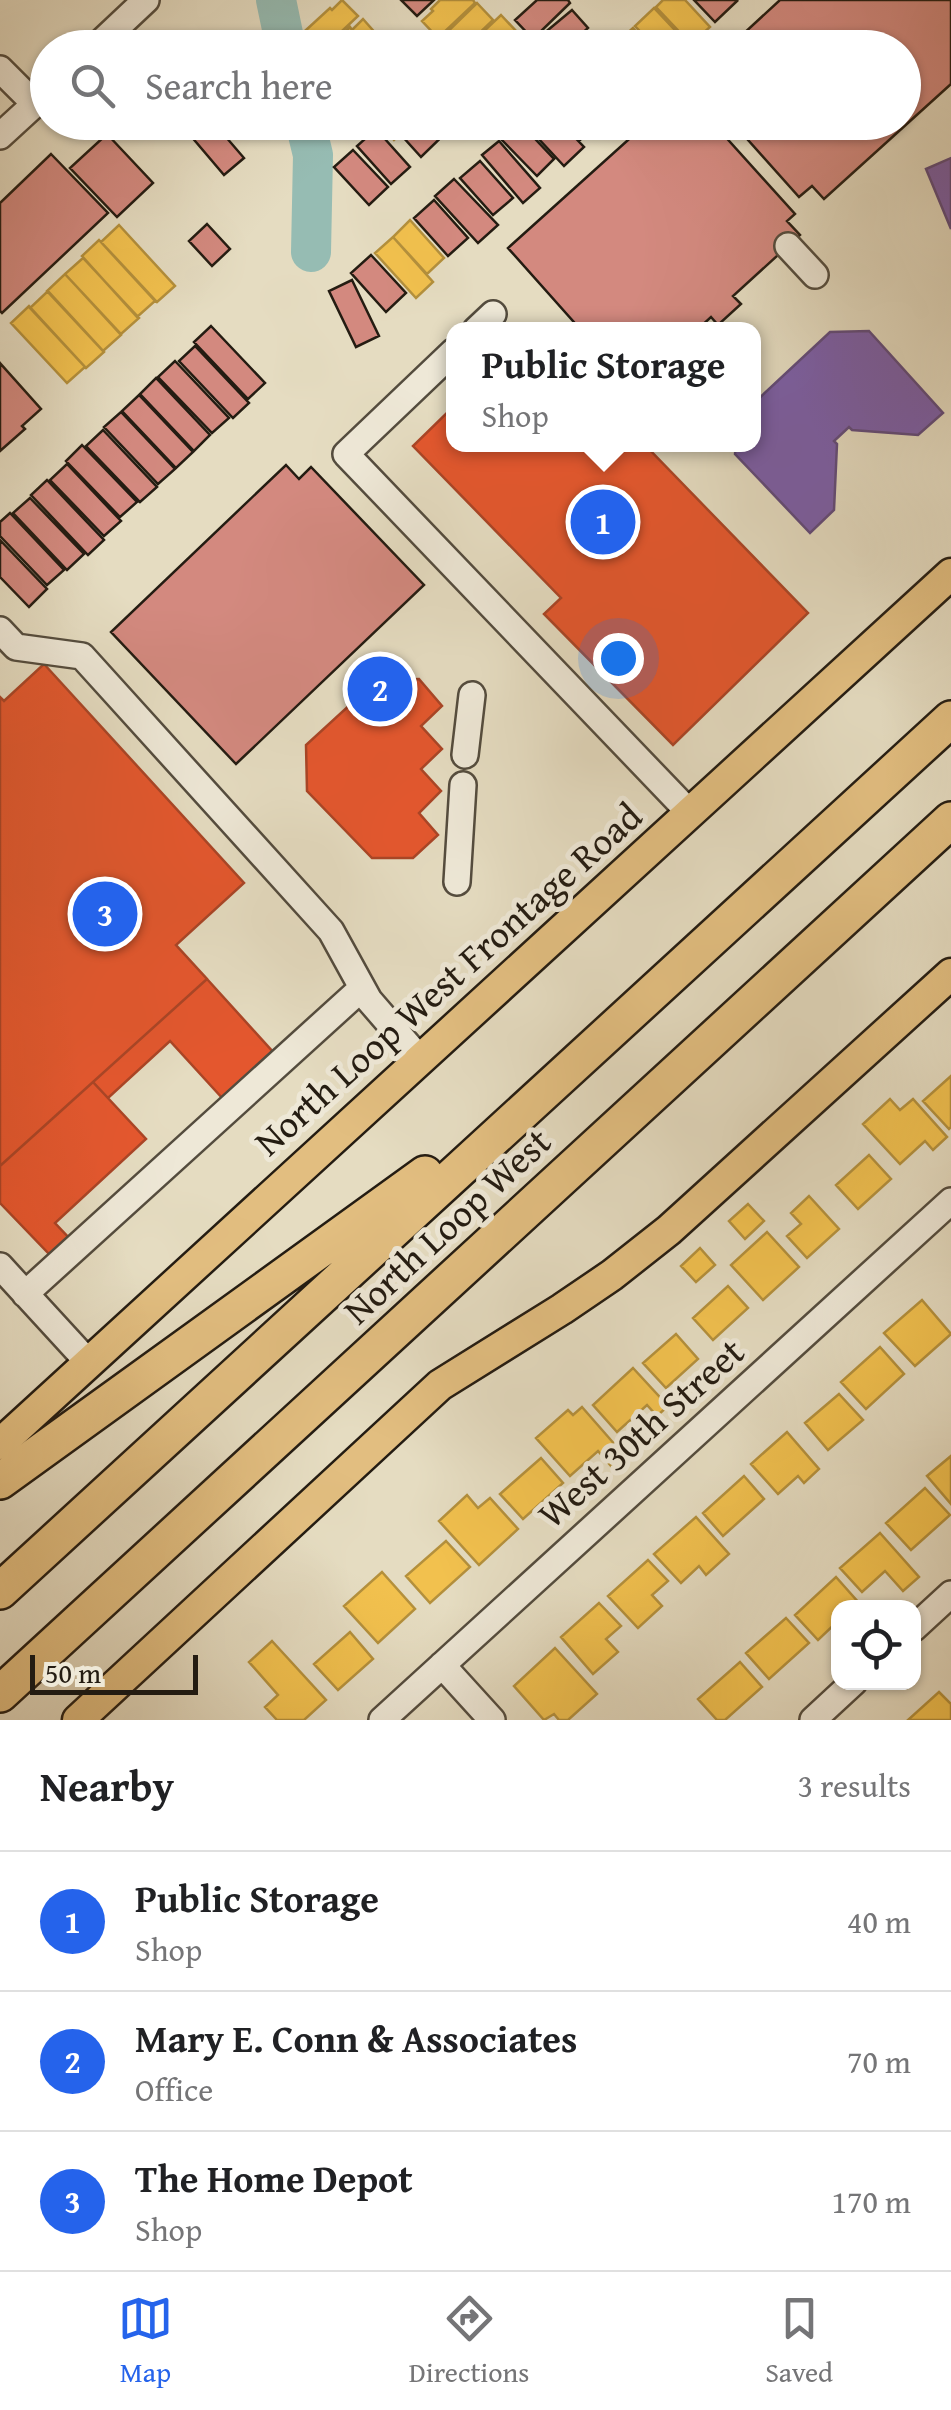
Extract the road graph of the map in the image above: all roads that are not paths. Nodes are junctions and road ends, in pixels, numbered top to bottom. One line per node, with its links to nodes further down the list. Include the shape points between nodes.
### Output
1 (146, 0): 2 (street)
2 (114, 30)
3 (0, 69): 4 (street)
4 (30, 90)
5 (30, 108): 6 (street)
6 (0, 136)
7 (788, 246): 8 (street)
8 (815, 274)
9 (446, 359): 16 (street, via 346,454)
10 (951, 574): 16 (main road, North Loop West Frontage Road)
11 (0, 630): 20 (street, via 16,646 82,656 331,931)
12 (472, 695): 14 (street)
13 (951, 719): 22 (highway, North Loop West)
14 (466, 755)
15 (463, 785): 18 (street)
16 (690, 812): 21 (main road, North Loop West Frontage Road)
17 (951, 820): 34 (highway, North Loop West)
18 (457, 882)
19 (951, 974): 35 (main road, via 669,1230 562,1309 440,1385)
20 (362, 988): 21 (street); 25 (street)
21 (420, 1059): 26 (main road, North Loop West Frontage Road)
22 (555, 1080): 28 (highway); 29 (highway, North Loop West)
23 (951, 1202): 32 (street, West 30th Street)
24 (0, 1266): 25 (street)
25 (26, 1294): 26 (street)
26 (89, 1362): 27 (main road, North Loop West Frontage Road)
27 (0, 1444)
28 (0, 1481)
29 (0, 1591)
30 (951, 1594): 31 (street)
31 (921, 1622)
32 (442, 1666): 36 (street, West 30th Street); 37 (street)
33 (845, 1690): 38 (street)
34 (0, 1694)
35 (78, 1720)
36 (382, 1720)
37 (492, 1720)
38 (813, 1720)

